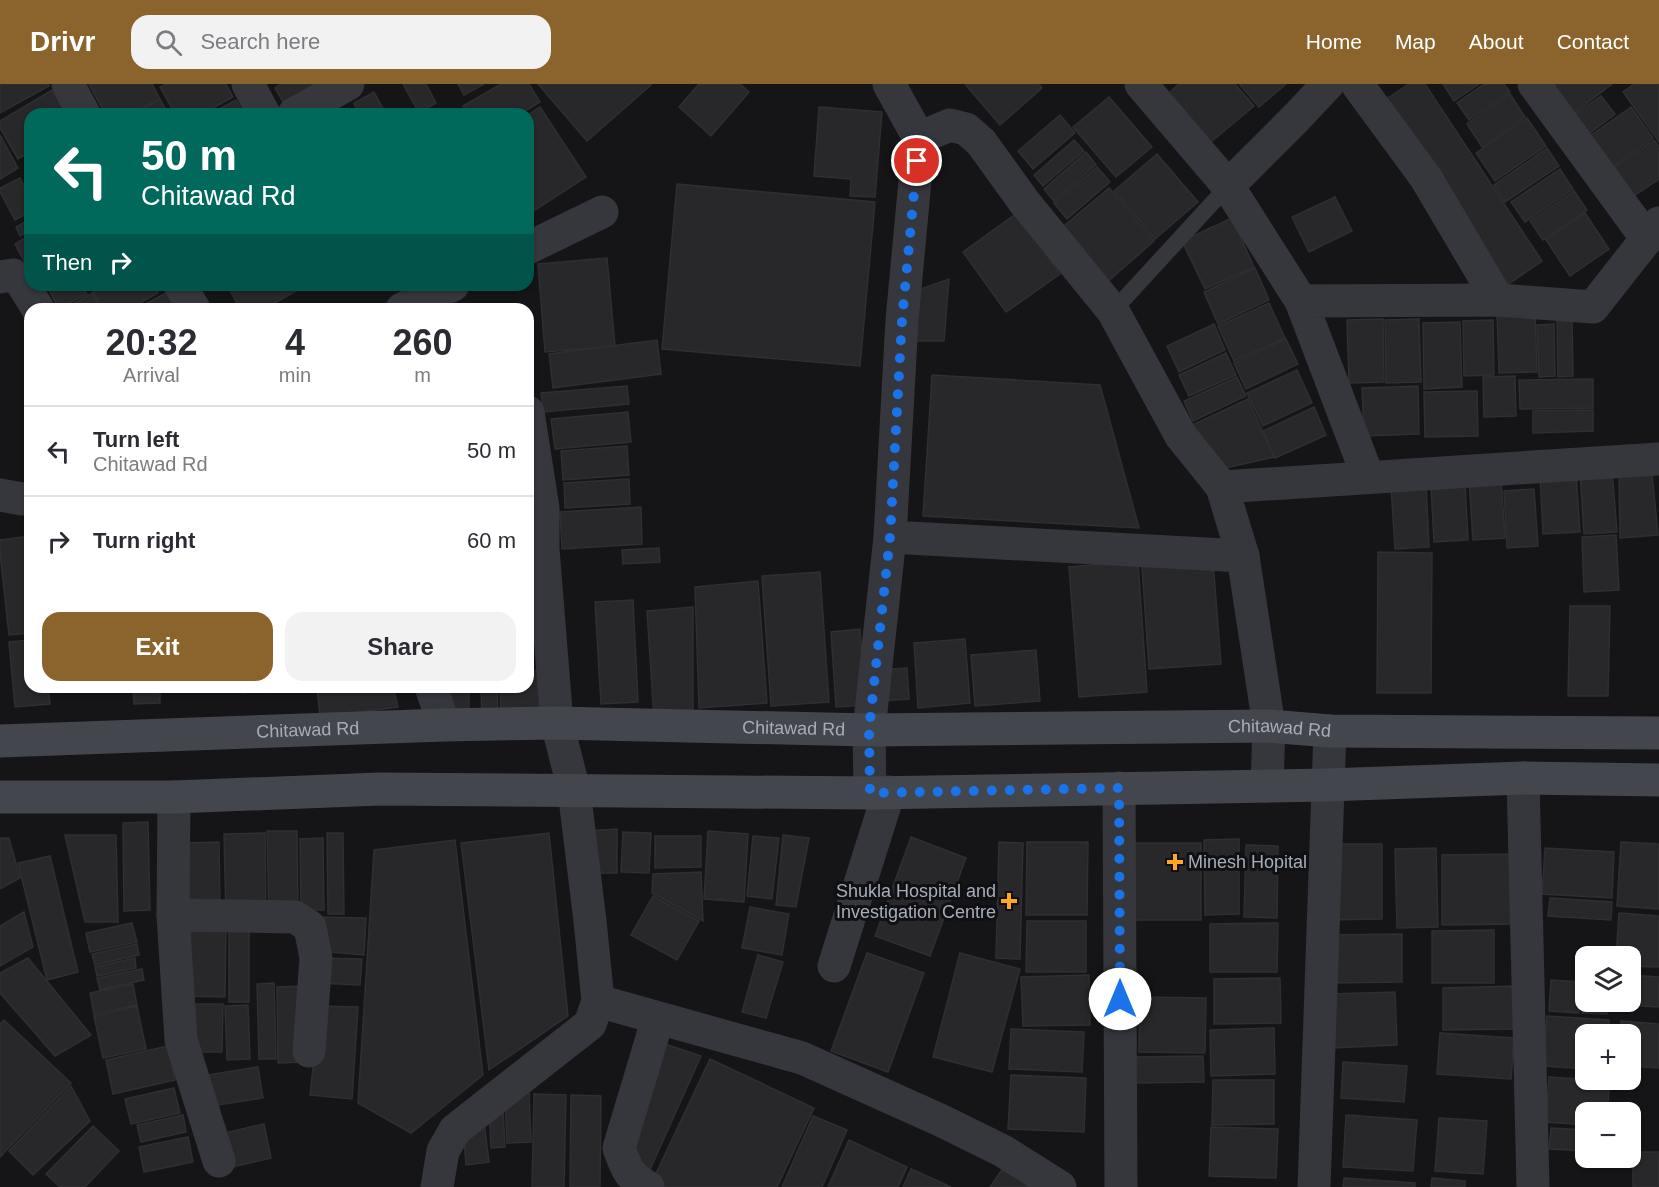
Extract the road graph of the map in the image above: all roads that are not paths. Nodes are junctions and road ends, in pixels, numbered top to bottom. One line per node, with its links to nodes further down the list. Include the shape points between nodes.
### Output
1 (68, 84): 9 (street)
2 (248, 84): 10 (street)
3 (348, 84): 11 (street)
4 (890, 84): 12 (street)
5 (1141, 84): 13 (street)
6 (1328, 84): 13 (street)
7 (1357, 84): 20 (street, via 1426,178)
8 (1534, 84): 15 (street)
9 (81, 108)
10 (261, 108)
11 (305, 108)
12 (919, 138): 23 (street, via 950,124 966,129 981,142); 30 (street, via 902,320)
13 (1228, 186): 21 (street); 23 (lane)
14 (602, 212): 16 (street)
15 (1653, 231): 20 (street, via 1593,307)
16 (534, 245)
17 (0, 278): 18 (street, via 13,274)
18 (24, 287)
19 (454, 294): 22 (street)
20 (1498, 300): 21 (street)
21 (1301, 301): 26 (street)
22 (423, 303)
23 (1113, 311): 27 (street, via 1181,436)
24 (534, 450): 31 (street, via 543,508)
25 (1659, 459): 26 (street)
26 (1368, 477): 27 (street)
27 (1222, 487): 32 (street)
28 (0, 495): 29 (street)
29 (24, 499)
30 (890, 537): 32 (street); 37 (street)
31 (535, 551): 34 (street)
32 (1243, 556): 36 (street)
33 (434, 693): 35 (street)
34 (557, 723): 35 (main road, Chitawad Rd); 37 (main road, Chitawad Rd); 46 (street)
35 (444, 725): 40 (main road, Chitawad Rd)
36 (1269, 726): 37 (main road, Chitawad Rd); 38 (main road, Chitawad Rd); 44 (street)
37 (869, 730): 47 (street)
38 (1330, 731): 39 (main road, Chitawad Rd); 43 (street)
39 (1659, 733)
40 (0, 741)
41 (1522, 778): 42 (main road); 43 (main road); 61 (street)
42 (1659, 780)
43 (1327, 785): 44 (main road); 60 (street)
44 (1267, 786): 45 (main road)
45 (1119, 788): 47 (main road); 59 (street)
46 (574, 790): 47 (main road); 49 (main road, via 380,789); 52 (street)
47 (880, 792): 51 (street)
48 (0, 797): 49 (main road)
49 (174, 797): 50 (street)
50 (173, 915): 54 (street, via 295,917 310,927 316,958); 55 (street, via 181,1040)
51 (834, 966)
52 (598, 1001): 53 (street); 56 (street, via 590,1024 454,1130 443,1151)
53 (658, 1018): 57 (street, via 619,1148 626,1168); 58 (street, via 802,1058 1003,1151)
54 (309, 1051)
55 (219, 1161)
56 (437, 1187)
57 (648, 1187)
58 (1060, 1187)
59 (1121, 1187)
60 (1314, 1187)
61 (1533, 1187)

